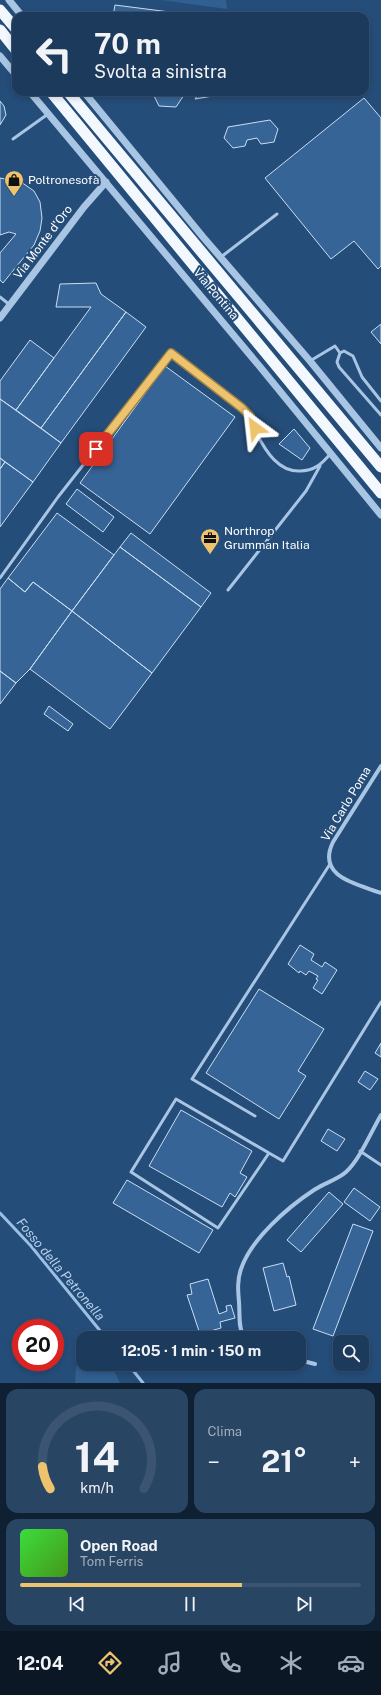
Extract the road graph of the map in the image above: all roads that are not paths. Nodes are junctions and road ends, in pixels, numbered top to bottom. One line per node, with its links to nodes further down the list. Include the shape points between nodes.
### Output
1 (9, 0): 3 (street)
2 (0, 10): 4 (highway)
3 (19, 12)
4 (12, 24)
5 (0, 30): 6 (highway)
6 (12, 45)
7 (0, 56): 8 (street)
8 (12, 71)
9 (33, 96): 13 (street, Via Pontina)
10 (54, 96): 29 (highway, Via Pontina)
11 (71, 96): 28 (highway, Via Pontina)
12 (87, 96): 17 (street)
13 (48, 114): 14 (lane); 15 (street, Via Pontina)
14 (13, 138)
15 (106, 182): 19 (street, Via Monte d'Oro); 26 (street, Via Pontina)
16 (278, 214): 17 (lane)
17 (221, 257): 22 (street)
18 (0, 297): 19 (lane)
19 (10, 305): 20 (street, Via Monte d'Oro)
20 (0, 318)
21 (340, 353): 22 (lane, via 335,346); 23 (lane, via 344,351 353,356 362,377); 24 (lane, via 339,367)
22 (310, 361): 25 (street)
23 (381, 401)
24 (381, 415)
25 (381, 448)
26 (331, 453): 27 (lane); 30 (street, Via Pontina)
27 (320, 466): 31 (lane, via 302,471 291,471 281,467 261,440 246,412 171,353 58,497); 32 (lane, via 306,491)
28 (381, 467)
29 (381, 493)
30 (381, 515)
31 (0, 578)
32 (228, 590)
33 (381, 766): 34 (street, Via Carlo Poma, via 333,842 329,852)
34 (330, 864): 35 (street, via 336,874 343,878); 38 (lane, via 192,1080)
35 (381, 893)
36 (381, 1002): 40 (lane, via 282,1161)
37 (381, 1115): 39 (street)
38 (255, 1116)
39 (360, 1151): 41 (lane); 42 (street, via 345,1172 318,1187 291,1207 269,1228 248,1255 241,1269 238,1284)
40 (269, 1153): 40 (lane, via 218,1228 131,1172 176,1099)
41 (381, 1165)
42 (241, 1331)
43 (306, 1362): 44 (street)
44 (315, 1364)

